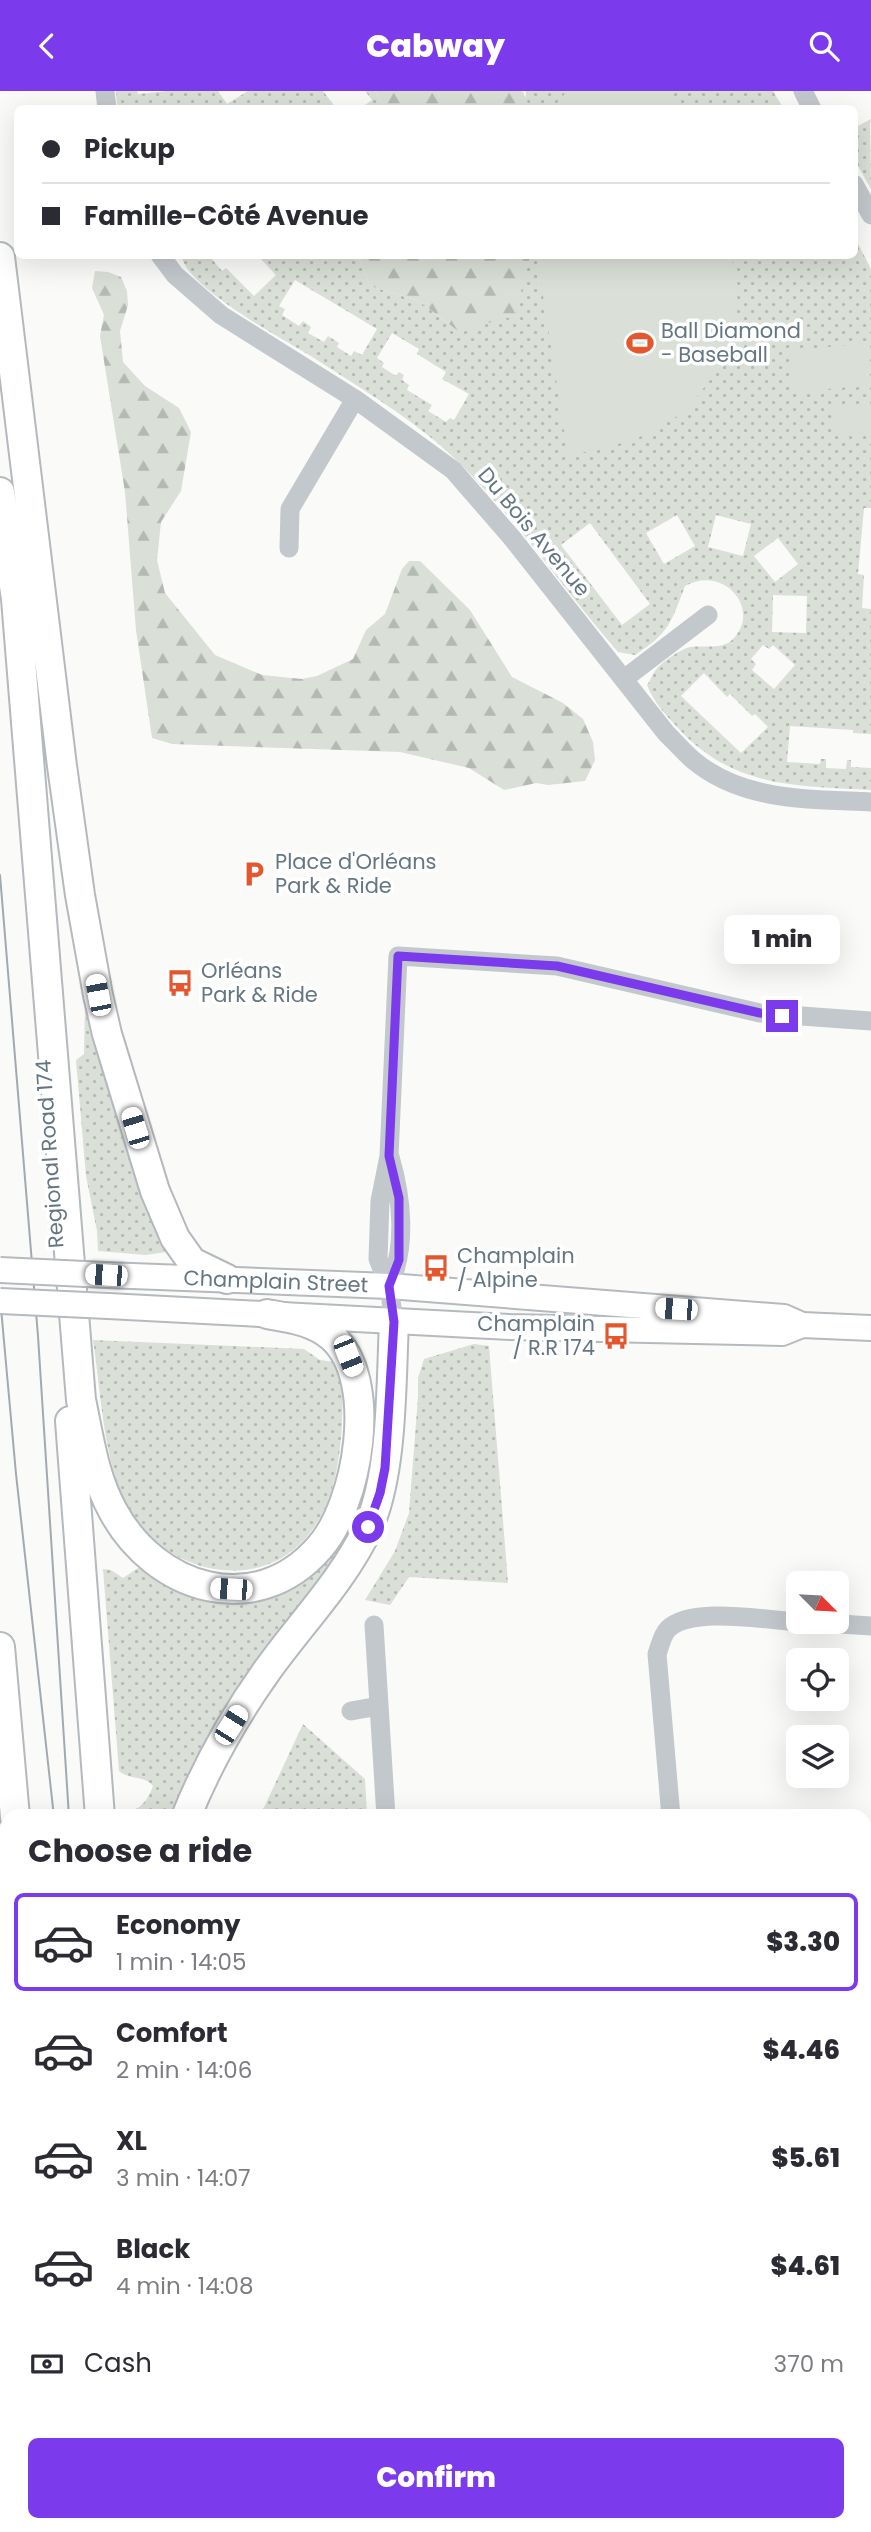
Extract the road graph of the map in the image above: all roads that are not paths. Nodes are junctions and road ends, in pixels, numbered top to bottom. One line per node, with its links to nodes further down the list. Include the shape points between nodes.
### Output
1 (858, 191): 2 (street)
2 (871, 215)
3 (0, 257): 13 (highway, via 62,766 98,995 155,1191 174,1238 192,1262)
4 (163, 259): 5 (street, Du Bois Avenue, via 221,315)
5 (355, 399): 7 (street, via 290,509); 9 (street, Du Bois Avenue, via 453,470)
6 (0, 491): 16 (highway, via 16,599 81,1400 102,1487 124,1529 157,1564 211,1588 254,1587 298,1568 332,1532 351,1486 358,1403 348,1356 320,1328); 28 (highway, Regional Road 174)
7 (289, 548)
8 (708, 615): 9 (street)
9 (624, 679): 10 (street, Du Bois Avenue, via 695,762 731,782 787,798)
10 (871, 802)
11 (871, 1021): 14 (street, via 760,1013 547,965 398,956 389,1156 400,1211 399,1260)
12 (0, 1270): 13 (main road, Champlain Street, bridge)
13 (227, 1279): 14 (main road, Champlain Street)
14 (389, 1286): 17 (street); 18 (main road, Champlain Street, via 784,1317)
15 (1, 1301): 16 (main road, Champlain Street, bridge)
16 (268, 1314): 17 (main road, Champlain Street)
17 (394, 1322): 18 (main road, Champlain Street, via 782,1333); 29 (highway, via 385,1468 368,1527 331,1587 243,1706)
18 (802, 1325): 19 (main road, Champlain Street)
19 (871, 1328)
20 (786, 1621): 31 (street, via 701,1615 681,1620 666,1631 657,1654)
21 (374, 1625): 25 (street)
22 (849, 1625): 23 (street)
23 (871, 1626)
24 (0, 1647): 27 (highway)
25 (379, 1706): 26 (street); 30 (street)
26 (351, 1711)
27 (14, 1809)
28 (99, 1809)
29 (190, 1809)
30 (385, 1809)
31 (670, 1809)

